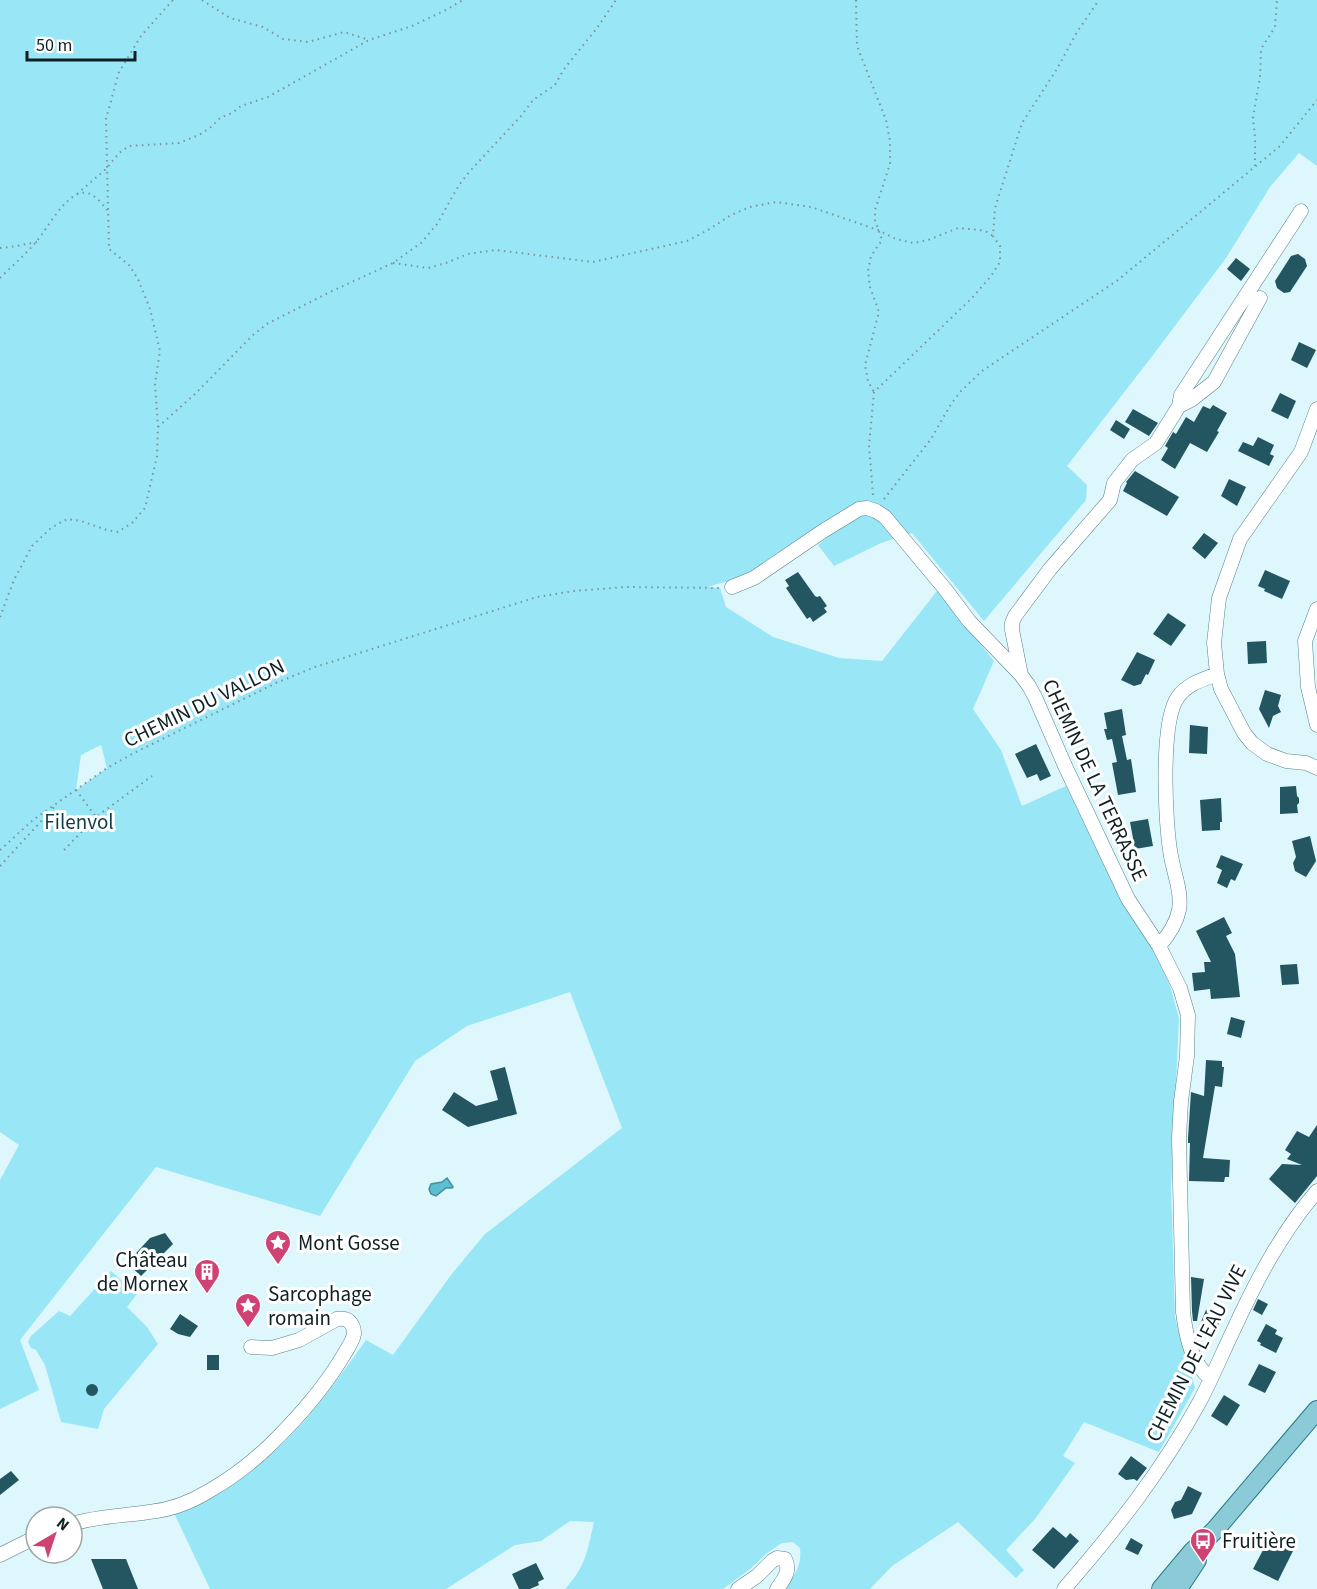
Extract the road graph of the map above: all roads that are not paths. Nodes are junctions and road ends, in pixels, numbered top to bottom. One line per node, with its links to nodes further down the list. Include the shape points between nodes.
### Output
1 (1300, 211): 3 (street, via 1181,395)
2 (1260, 298): 3 (street, via 1214,382)
3 (1179, 406): 8 (street, via 1156,443 1132,460 1114,483 1110,500 1050,569 1016,616 1012,630)
4 (1317, 409): 7 (street, via 1301,452 1240,539 1216,613)
5 (732, 587): 8 (street, CHEMIN DE LA TERRASSE, via 754,578 823,531 867,508 885,517 980,633)
6 (1315, 612): 9 (street, via 1305,641 1308,687)
7 (1217, 674): 10 (street, via 1233,714 1252,743 1276,758); 11 (street, via 1183,691 1170,715 1166,808 1179,909 1173,928)
8 (1021, 675): 11 (street, CHEMIN DE LA TERRASSE, via 1035,697 1128,899)
9 (1317, 725)
10 (1317, 768)
11 (1159, 946): 14 (street, CHEMIN DE LA TERRASSE, via 1180,988 1188,1015 1179,1138 1183,1312 1189,1345 1199,1366)
12 (1317, 1191): 14 (street, CHEMIN DE L'EAU VIVE, via 1261,1274)
13 (251, 1347): 16 (street, via 272,1348 300,1340 337,1319 343,1318 354,1328 354,1336 342,1357 315,1396 267,1448 233,1475 189,1502 151,1512)
14 (1211, 1379): 22 (street, CHEMIN DE L'EAU VIVE, via 1147,1487)
15 (1317, 1410): 17 (main road)
16 (84, 1521)
17 (1215, 1530): 23 (main road); 24 (main road)
18 (24, 1543): 19 (street)
19 (0, 1555)
20 (738, 1589): 21 (street, via 781,1558 789,1567)
21 (777, 1589)
22 (1064, 1589)
23 (1161, 1589)
24 (1178, 1589)

